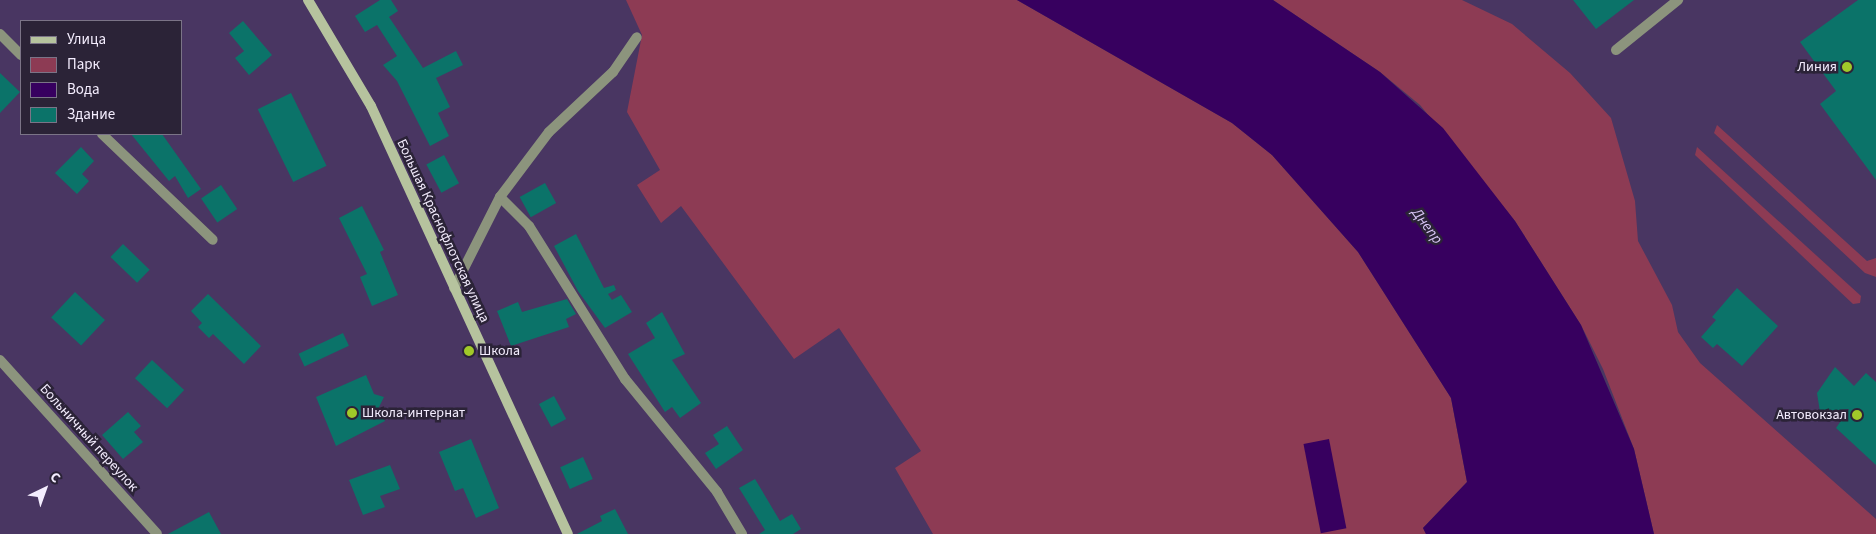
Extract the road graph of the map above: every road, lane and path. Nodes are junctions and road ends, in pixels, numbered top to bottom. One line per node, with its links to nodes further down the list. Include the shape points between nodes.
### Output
1 (308, 0): 10 (main road, Большая Краснофлотская улица, via 370,106)
2 (1678, 0): 5 (street)
3 (0, 34): 6 (street)
4 (637, 37): 8 (street, via 613,72 549,132)
5 (1616, 50)
6 (20, 54)
7 (103, 135): 9 (street)
8 (500, 197): 10 (street); 14 (street, via 529,226 624,379 717,492)
9 (213, 240)
10 (454, 288): 13 (main road, Большая Краснофлотская улица)
11 (0, 360): 12 (street, Больничный переулок)
12 (157, 534)
13 (568, 534)
14 (742, 534)

